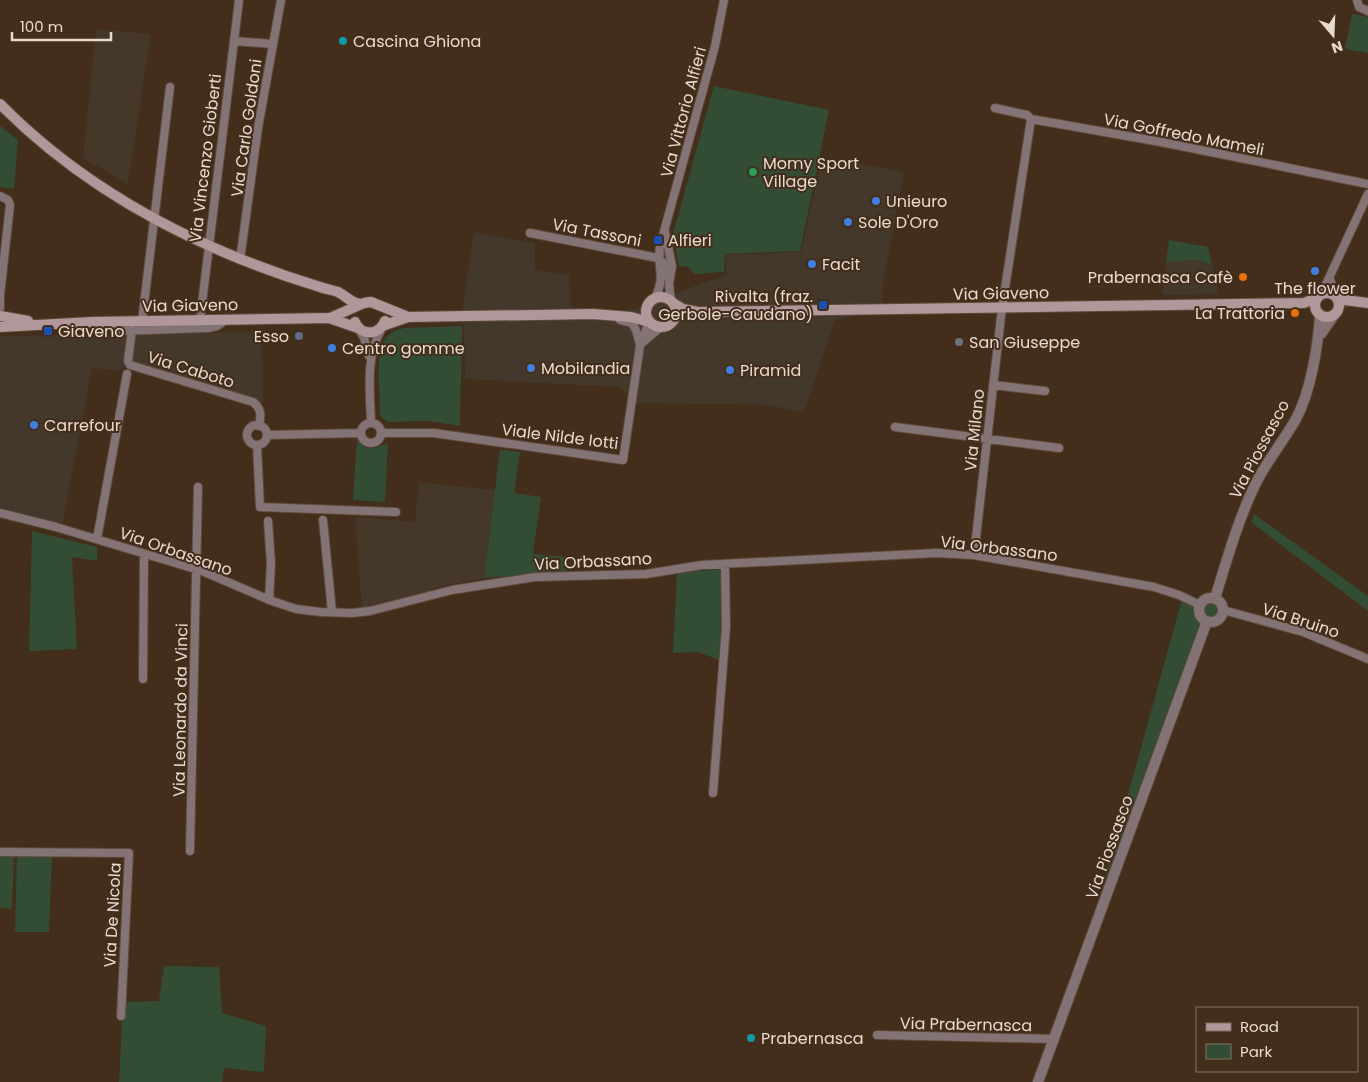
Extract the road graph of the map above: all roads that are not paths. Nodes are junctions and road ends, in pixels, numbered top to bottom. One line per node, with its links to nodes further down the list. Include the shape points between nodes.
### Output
1 (239, 0): 6 (street, Via Vincenzo Gioberti)
2 (281, 0): 7 (street, Via Carlo Goldoni)
3 (724, 0): 16 (street, Via Vittorio Alfieri, via 715,46)
4 (1357, 0): 5 (street, via 1359,8)
5 (1368, 11)
6 (234, 40): 7 (street); 18 (street, Via Vincenzo Gioberti)
7 (272, 44): 20 (street, Via Carlo Goldoni)
8 (170, 87): 15 (street)
9 (0, 104): 15 (main road, via 85,175)
10 (995, 108): 11 (street, Via Goffredo Mameli, via 1027,115)
11 (1031, 119): 12 (street, Via Goffredo Mameli); 33 (street, Via Milano)
12 (1368, 184)
13 (1368, 194): 22 (street)
14 (0, 196): 23 (street, via 10,205)
15 (154, 218): 18 (main road); 42 (street)
16 (665, 230): 19 (street, Via Vittorio Alfieri); 21 (street, Via Vittorio Alfieri, via 672,266)
17 (530, 233): 19 (street, Via Tassoni)
18 (208, 247): 20 (main road); 40 (street, Via Vincenzo Gioberti)
19 (658, 258): 21 (street, Via Vittorio Alfieri, via 664,263); 25 (street, Via Vittorio Alfieri, via 662,277)
20 (240, 260): 30 (main road, via 337,292)
21 (669, 279): 26 (street, Via Vittorio Alfieri)
22 (1330, 279): 24 (street); 29 (street)
23 (0, 296): 32 (street)
24 (1319, 296): 27 (main road, Via Giaveno); 29 (main road, Via Giaveno, via 1328,293); 35 (main road, via 1315,304)
25 (652, 300): 26 (main road, Via Giaveno, via 663,297); 36 (main road, Via Giaveno, via 634,310); 44 (main road, via 646,312)
26 (672, 302): 34 (main road, Via Giaveno); 45 (main road, via 676,315)
27 (1304, 303): 33 (main road, Via Giaveno); 35 (main road)
28 (1364, 303): 29 (main road, Via Giaveno)
29 (1336, 304): 35 (main road, Via Giaveno, via 1326,317); 52 (street, Via Piossasco)
30 (359, 306): 31 (main road, Via Giaveno, via 371,302); 39 (main road, Via Giaveno); 50 (main road, via 354,318)
31 (381, 306): 38 (main road, Via Giaveno); 48 (main road, via 385,314)
32 (0, 308)
33 (1002, 308): 34 (main road, Via Giaveno); 56 (street, Via Milano)
34 (698, 312): 45 (main road, Via Giaveno)
35 (1318, 313): 52 (street, Via Piossasco)
36 (593, 314): 38 (main road, Via Giaveno); 44 (main road, Via Giaveno); 53 (street, Via Giaveno, via 632,323)
37 (0, 317): 46 (main road, Via Giaveno); 47 (main road)
38 (408, 317): 48 (main road, Via Giaveno)
39 (329, 318): 41 (main road, Via Giaveno); 50 (main road, Via Giaveno)
40 (200, 320): 41 (main road, Via Giaveno); 42 (main road, Via Giaveno)
41 (226, 320): 51 (street, via 208,328)
42 (142, 321): 43 (main road, Via Giaveno)
43 (105, 322): 46 (main road, Via Giaveno); 51 (street, via 119,330)
44 (649, 322): 49 (main road, Via Giaveno); 53 (street)
45 (672, 322): 49 (main road, Via Giaveno)
46 (51, 324): 47 (main road, Via Giaveno)
47 (0, 326)
48 (382, 326): 50 (main road, Via Giaveno, via 371,333); 54 (street)
49 (661, 327): 53 (street)
50 (358, 328): 54 (street)
51 (132, 330): 59 (street, Via Caboto, via 130,365 253,402 259,408)
52 (1318, 342): 77 (street, Via Piossasco, via 1297,417 1255,484 1224,565)
53 (640, 346): 62 (street, Viale Nilde Iotti, via 623,460 434,433)
54 (370, 361): 58 (street)
55 (127, 374): 72 (street, Via Caboto)
56 (993, 385): 57 (street); 64 (street, Via Milano)
57 (1045, 391)
58 (371, 423): 61 (street, via 364,426); 62 (street, via 377,425)
59 (259, 426): 63 (street); 65 (street, via 250,428 247,436)
60 (895, 427): 64 (street)
61 (361, 433): 62 (street, Viale Nilde Iotti, via 363,439 371,443 378,440); 63 (street, Viale Nilde Iotti)
62 (381, 433)
63 (267, 435): 65 (street, via 263,443)
64 (987, 440): 66 (street); 74 (street, Via Milano)
65 (256, 446): 68 (street, via 260,507)
66 (1059, 448)
67 (198, 487): 76 (street, Via Leonardo da Vinci)
68 (396, 512)
69 (0, 513): 72 (street, Via Orbassano)
70 (322, 520): 81 (street)
71 (268, 521): 78 (street, via 271,564)
72 (97, 539): 73 (street, Via Orbassano)
73 (144, 554): 76 (street, Via Orbassano); 84 (street)
74 (974, 555): 75 (street, Via Orbassano, via 936,553); 79 (street, Via Orbassano, via 1154,587 1179,594)
75 (726, 564): 81 (street, Via Orbassano, via 646,574 535,577 452,590 370,610); 85 (street, via 726,627)
76 (197, 570): 78 (street, Via Orbassano); 86 (street, Via Leonardo da Vinci)
77 (1216, 598): 79 (street, via 1205,599); 80 (street, via 1222,603)
78 (268, 600): 81 (street, Via Orbassano, via 296,608)
79 (1200, 605): 82 (street, via 1201,616)
80 (1223, 610): 82 (street, via 1218,620); 83 (street, Via Bruino, via 1303,632)
81 (332, 612)
82 (1207, 621): 90 (street, Via Piossasco)
83 (1368, 659)
84 (143, 679)
85 (713, 793)
86 (190, 851)
87 (0, 852): 88 (street, Via De Nicola, via 129,853)
88 (121, 1016)
89 (877, 1035): 90 (street, Via Prabernasca)
90 (1055, 1039): 91 (street, Via Piossasco)
91 (1038, 1082)

